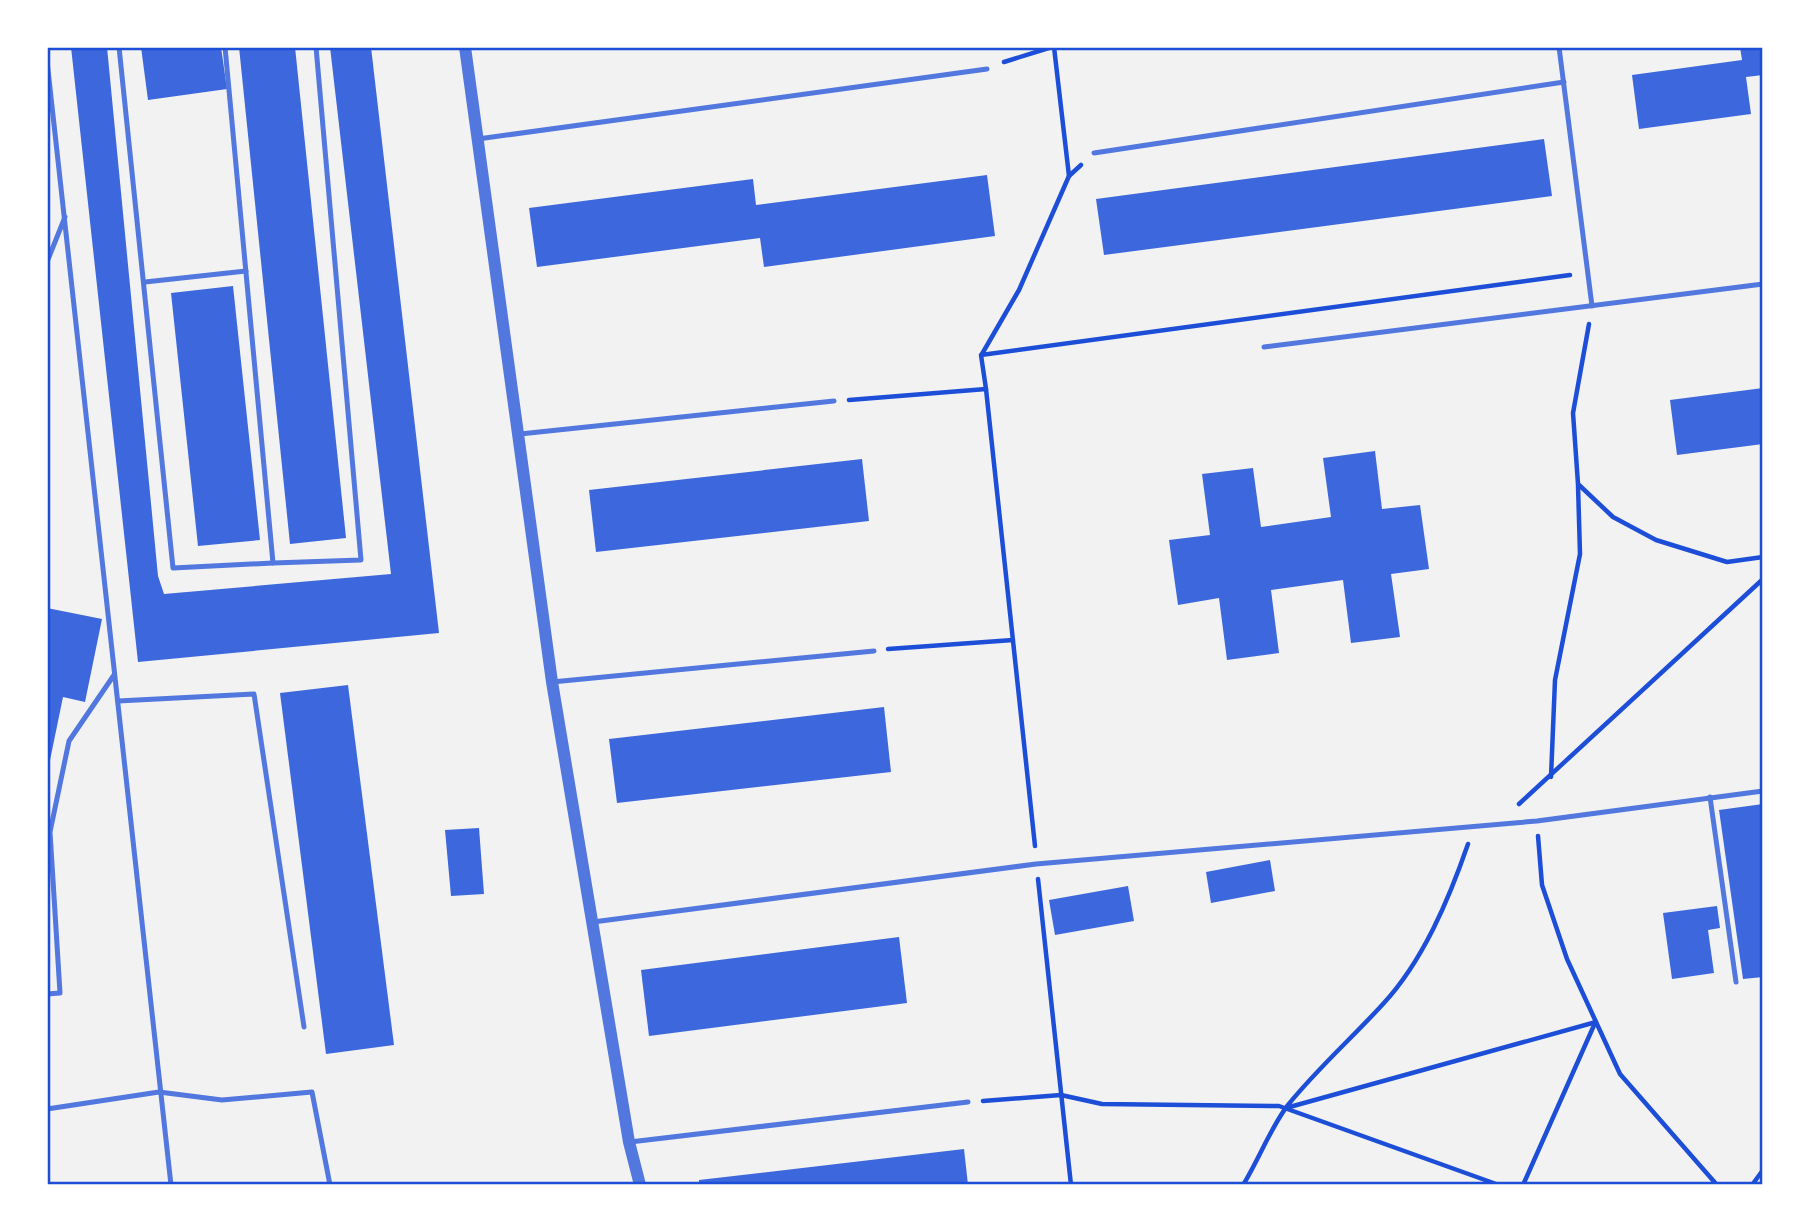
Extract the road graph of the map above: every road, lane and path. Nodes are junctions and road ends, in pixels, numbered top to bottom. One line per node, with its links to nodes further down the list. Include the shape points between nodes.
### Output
1 (119, 47): 17 (lane)
2 (225, 47): 15 (lane)
3 (316, 47): 27 (lane, via 361,560)
4 (465, 47): 10 (street)
5 (1053, 47): 8 (path); 12 (path)
6 (1559, 47): 9 (lane)
7 (47, 61): 13 (lane)
8 (986, 69): 10 (lane)
9 (1564, 82): 11 (lane); 16 (lane)
10 (478, 139): 24 (street)
11 (1094, 153): 12 (path)
12 (1069, 176): 21 (path, via 1019,290)
13 (66, 214): 14 (lane); 31 (lane)
14 (47, 262)
15 (246, 271): 17 (lane); 27 (lane)
16 (1589, 272): 19 (lane); 21 (path)
17 (145, 282): 27 (lane, via 173,568)
18 (1763, 284): 19 (lane)
19 (1592, 306): 20 (lane); 25 (path, via 1573,413)
20 (1264, 347)
21 (981, 355): 22 (path)
22 (986, 390): 23 (path); 29 (path)
23 (834, 401): 24 (lane)
24 (517, 434): 32 (street)
25 (1578, 484): 26 (path, via 1613,517 1656,540 1727,562); 34 (path, via 1580,554 1555,680)
26 (1763, 557)
27 (273, 564)
28 (1763, 579): 34 (path)
29 (1013, 640): 30 (path); 40 (path)
30 (874, 650): 32 (lane)
31 (115, 674): 33 (lane); 43 (lane, via 69,741 50,832 60,993)
32 (552, 682): 41 (street)
33 (118, 701): 45 (lane, via 254,694); 46 (lane)
34 (1551, 778): 38 (path)
35 (1763, 791): 36 (lane)
36 (1710, 797): 37 (lane); 42 (lane)
37 (1537, 821): 38 (lane); 44 (path, via 1542,886 1567,959)
38 (1495, 825): 39 (lane)
39 (1475, 827): 40 (lane); 49 (path, via 1457,876 1412,965 1384,1003)
40 (1037, 864): 41 (lane); 47 (path)
41 (593, 922): 51 (street)
42 (1736, 982)
43 (47, 994)
44 (1596, 1022): 49 (path); 59 (path); 60 (path, via 1620,1074)
45 (304, 1027)
46 (159, 1092): 50 (lane); 53 (lane); 54 (lane, via 222,1100 312,1092)
47 (1061, 1095): 48 (path); 49 (path, via 1102,1104); 56 (path)
48 (968, 1102): 51 (lane)
49 (1285, 1108): 57 (path); 58 (path)
50 (47, 1109)
51 (629, 1142): 55 (street)
52 (1763, 1170): 61 (path)
53 (171, 1185)
54 (330, 1185)
55 (640, 1185)
56 (1071, 1185)
57 (1243, 1185)
58 (1499, 1185)
59 (1524, 1185)
60 (1717, 1185)
61 (1752, 1185)

